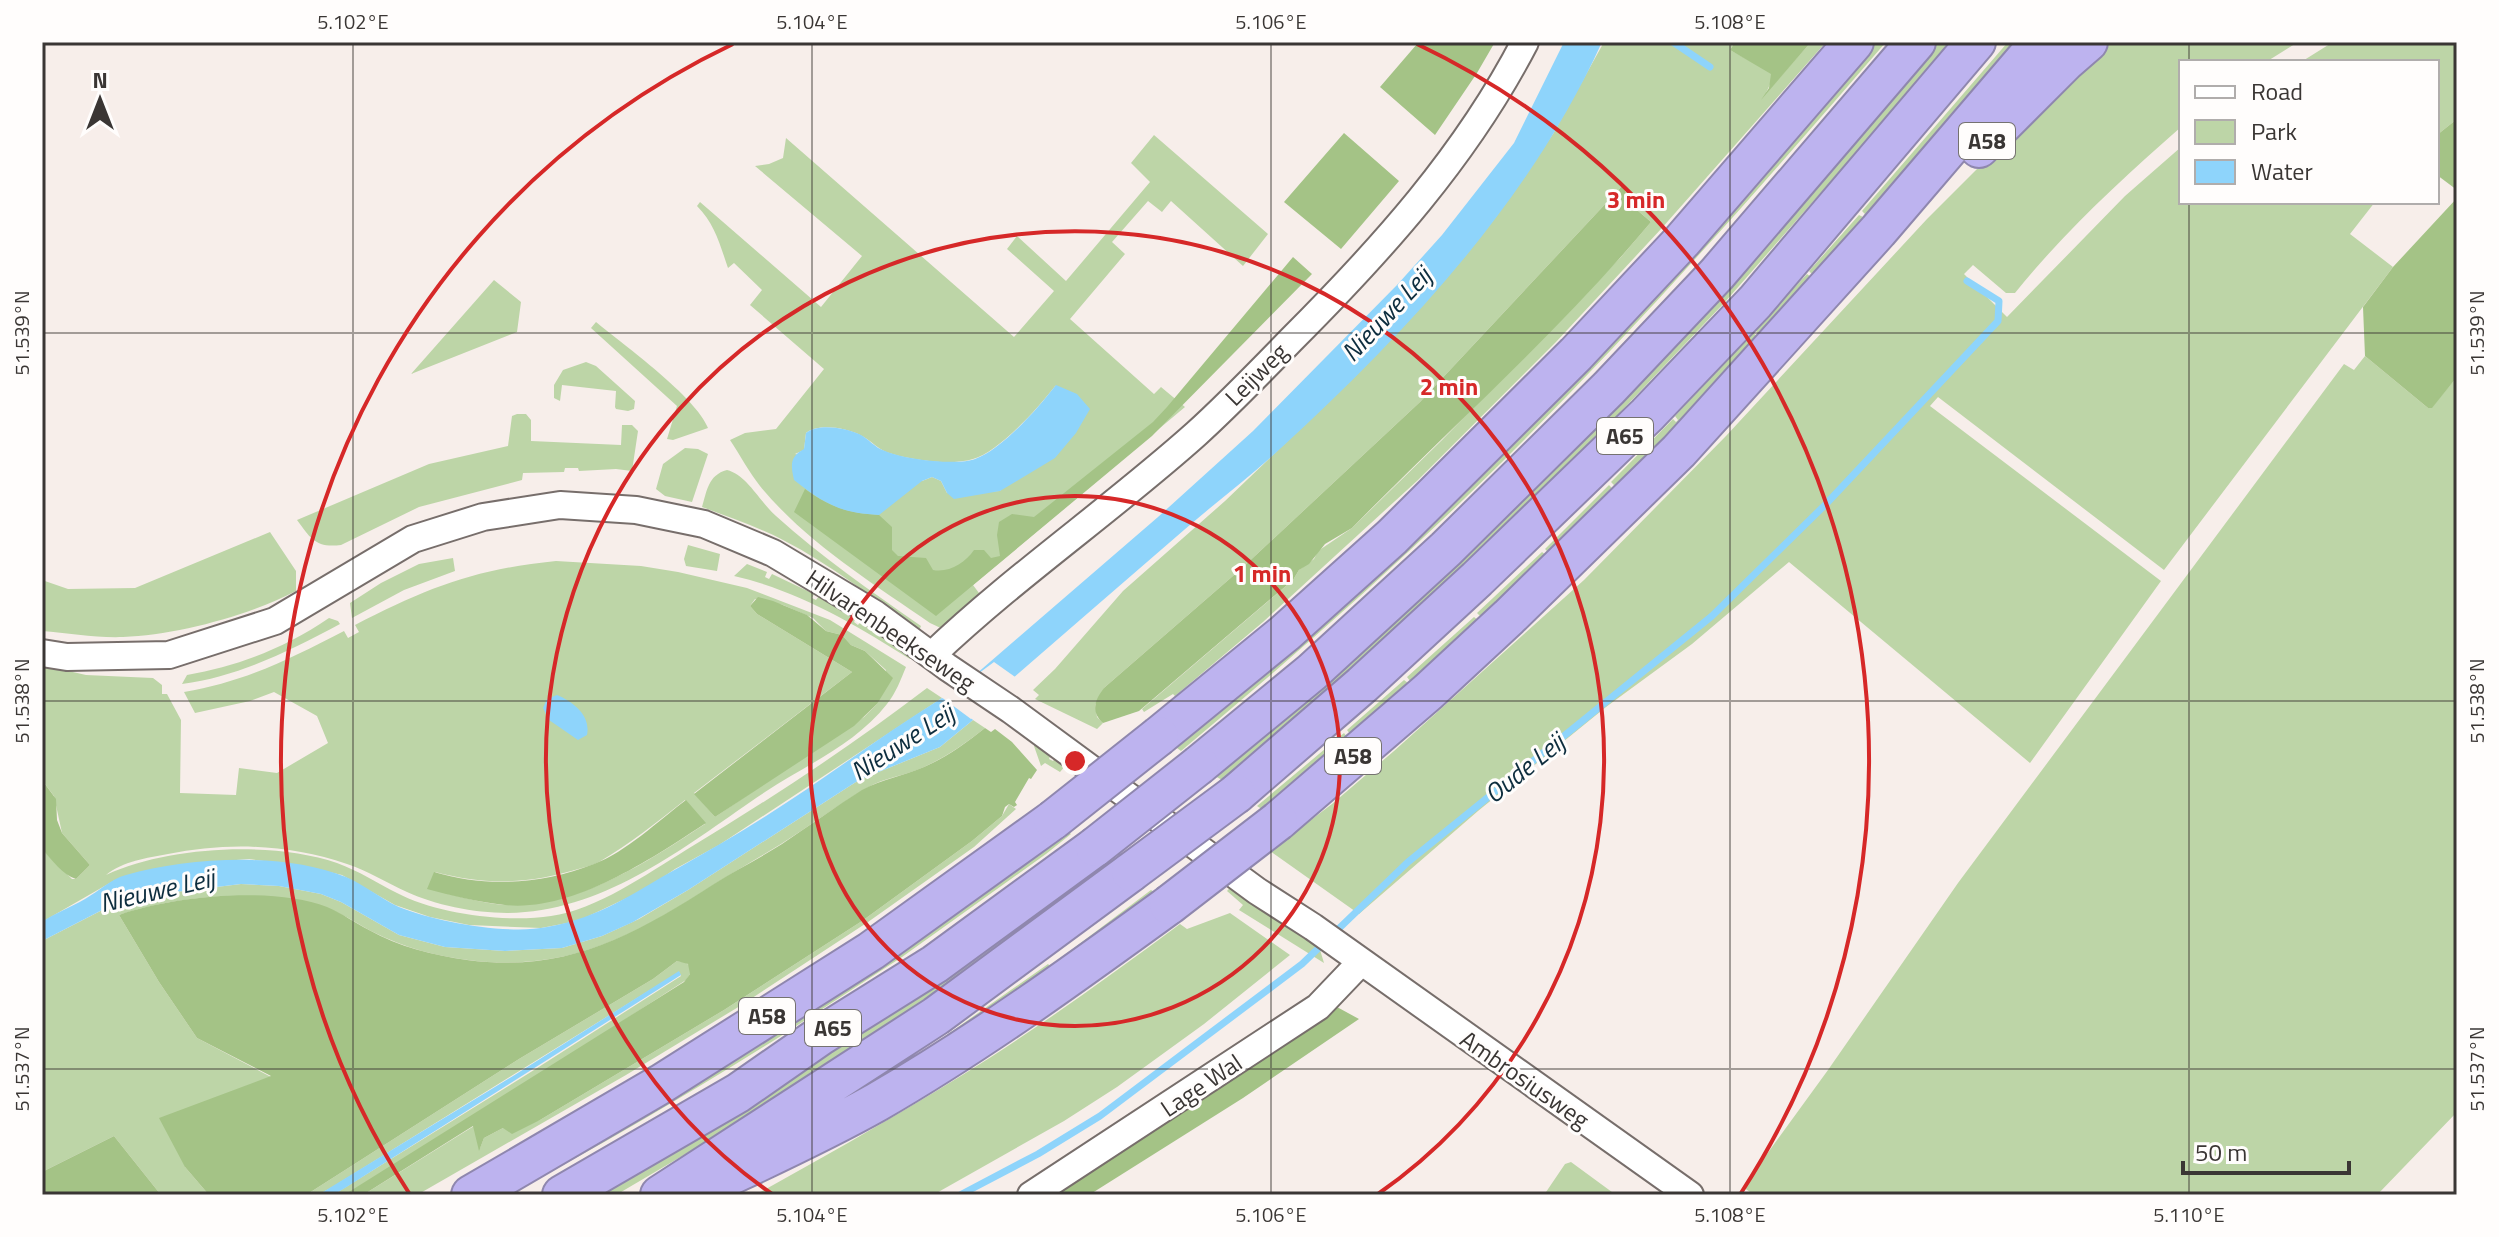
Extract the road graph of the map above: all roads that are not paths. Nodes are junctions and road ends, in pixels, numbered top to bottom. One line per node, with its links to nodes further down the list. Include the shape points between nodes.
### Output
1 (1525, 42): 9 (street, Leijweg, via 1439,176 1345,286 1196,434)
2 (1854, 42): 11 (highway, A58, bridge, via 1682,241 1543,386 1392,537 1285,633 1053,820 871,951 661,1084)
3 (1916, 42): 12 (highway, A65, bridge, via 1717,274 1609,388 1312,672 1095,847 935,964 738,1093)
4 (1976, 42): 13 (highway, A65, bridge, via 1755,302 1647,415 1362,685 1236,794 936,1016)
5 (2040, 42): 7 (highway, A58)
6 (2088, 42): 7 (highway, A58, via 1947,181)
7 (1878, 231): 14 (highway, A58, bridge, via 1668,462 1428,692 1278,821 1038,1000 879,1100)
8 (42, 653): 9 (street, Hilvarenbeekseweg, via 169,655 275,621 413,539 483,517 560,505 636,510 704,524 810,574)
9 (940, 661): 10 (street, Hilvarenbeekseweg)
10 (1361, 962): 15 (street, Lage Wal, via 1318,1007); 16 (street, Ambrosiusweg)
11 (471, 1195)
12 (562, 1195)
13 (660, 1195)
14 (690, 1195)
15 (1031, 1195)
16 (1690, 1195)

